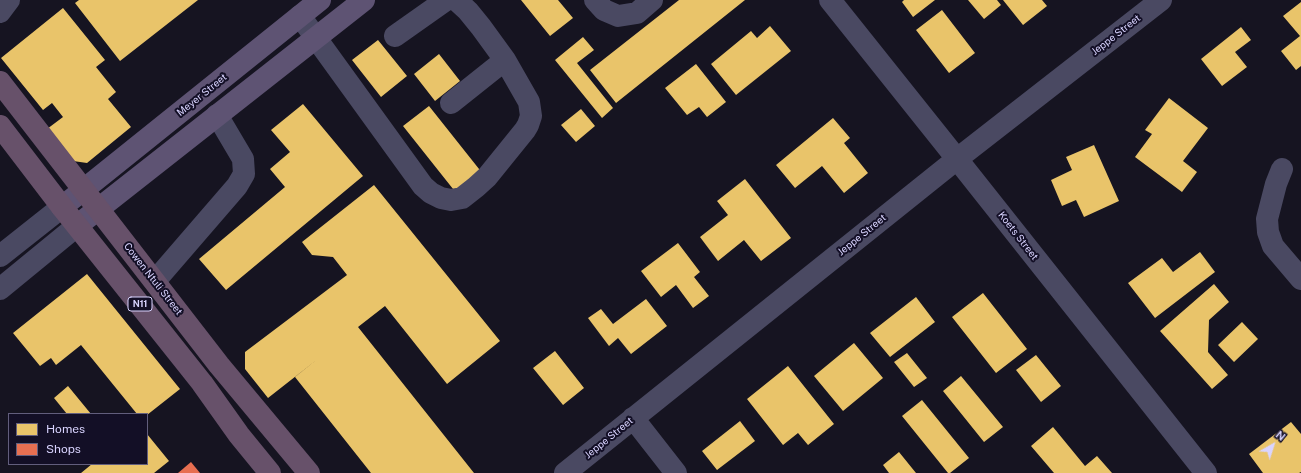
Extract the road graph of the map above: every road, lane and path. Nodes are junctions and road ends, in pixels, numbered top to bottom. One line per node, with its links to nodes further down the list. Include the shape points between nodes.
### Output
1 (9, 0): 10 (street)
2 (320, 0): 11 (main road, Meyer Street)
3 (364, 0): 13 (main road)
4 (446, 0): 12 (street)
5 (456, 0): 14 (street, via 481,27)
6 (595, 0): 7 (street, via 604,10 618,16 637,13)
7 (652, 0)
8 (830, 0): 19 (street, Koets Street)
9 (1161, 0): 19 (street, Jeppe Street)
10 (0, 12)
11 (300, 16): 13 (street); 21 (main road, Meyer Street)
12 (395, 36)
13 (315, 38): 14 (street, via 423,186 431,193 451,200 462,198 487,177 528,125 531,116 529,102); 17 (main road)
14 (504, 60): 16 (street)
15 (0, 82): 21 (highway, Cowen Ntuli Street / N11)
16 (451, 103)
17 (217, 115): 23 (main road); 27 (street, via 243,159 244,174 237,186)
18 (0, 126): 22 (highway, N11)
19 (958, 159): 29 (street, Jeppe Street); 34 (street, Koets Street)
20 (1282, 169): 26 (street, via 1267,219 1268,232 1273,246)
21 (84, 190): 22 (main road, Meyer Street); 23 (highway, Cowen Ntuli Street / N11)
22 (62, 206): 24 (highway, N11); 25 (street)
23 (99, 208): 24 (main road); 27 (highway, Cowen Ntuli Street / N11)
24 (78, 225): 28 (street); 30 (highway, N11)
25 (0, 256)
26 (1301, 280)
27 (155, 281): 31 (highway, Cowen Ntuli Street / N11, via 219,365)
28 (0, 289)
29 (633, 418): 32 (street, Jeppe Street); 33 (street)
30 (270, 473)
31 (309, 473)
32 (565, 473)
33 (676, 473)
34 (1206, 473)

